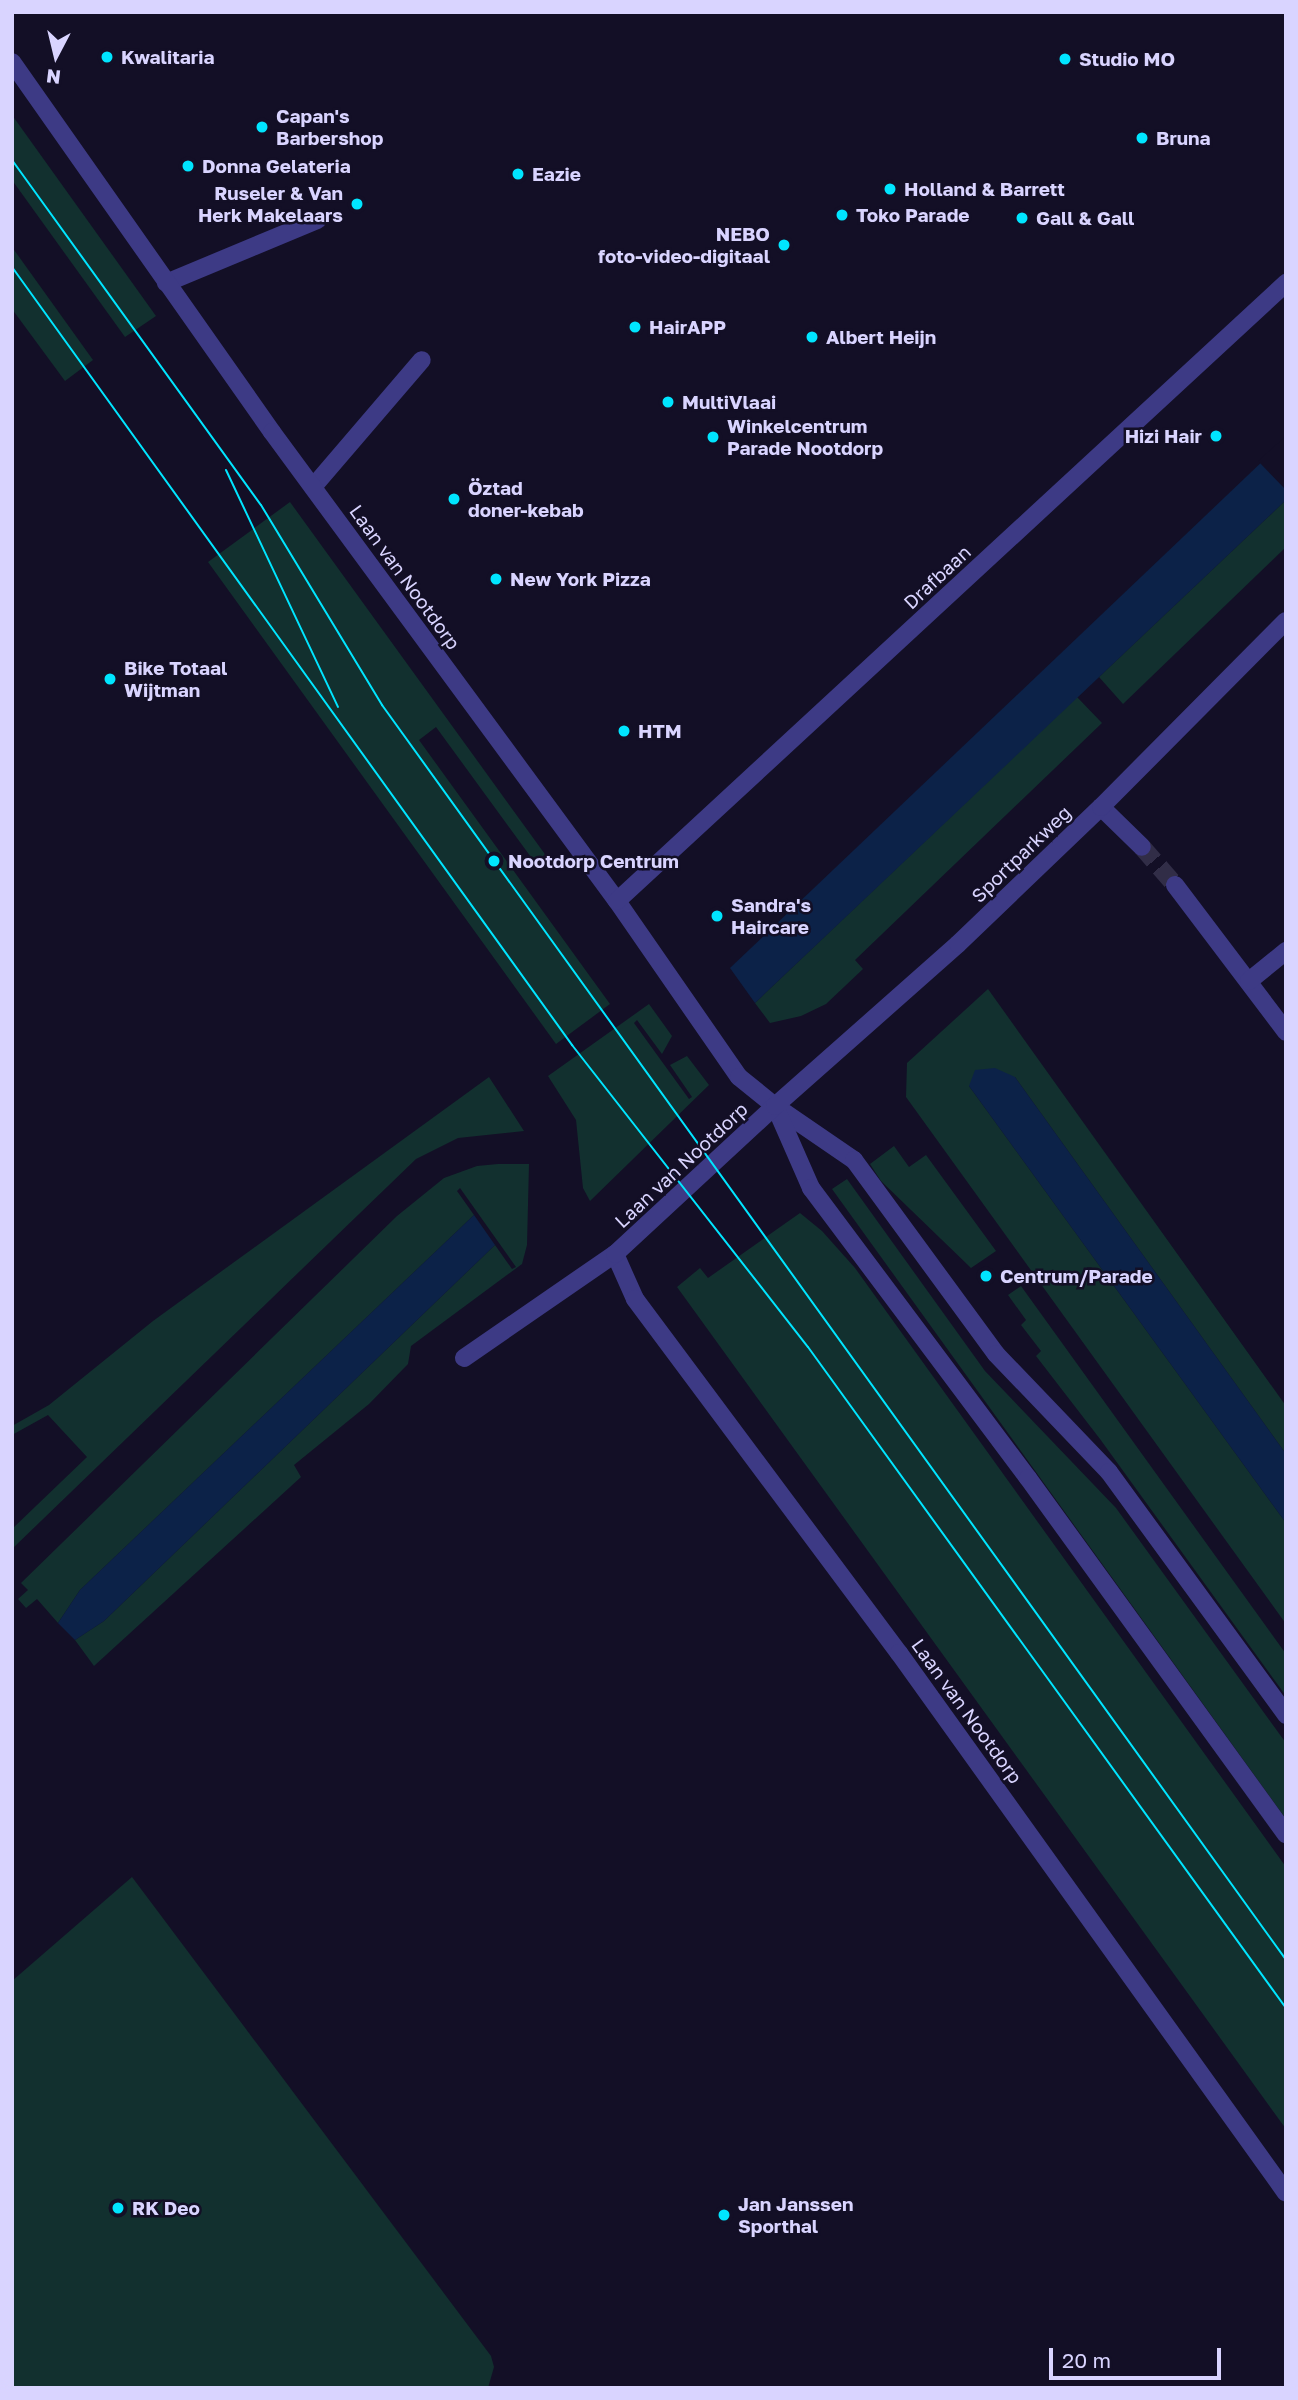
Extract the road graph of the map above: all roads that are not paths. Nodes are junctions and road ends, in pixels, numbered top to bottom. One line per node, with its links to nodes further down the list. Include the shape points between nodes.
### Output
1 (12, 62): 3 (street, Laan van Nootdorp)
2 (317, 220): 3 (street)
3 (166, 283): 6 (street, Laan van Nootdorp)
4 (1286, 283): 11 (street, Drafbaan)
5 (422, 360): 6 (street)
6 (313, 487): 11 (street, Laan van Nootdorp)
7 (1286, 621): 8 (street, Sportparkweg)
8 (1101, 807): 9 (street); 15 (street, Sportparkweg, via 958,944)
9 (1142, 847)
10 (1175, 885): 13 (street)
11 (617, 901): 15 (street, Laan van Nootdorp, via 739,1077)
12 (1286, 951): 13 (street)
13 (1249, 981): 14 (street)
14 (1286, 1032)
15 (775, 1106): 16 (street, Laan van Nootdorp); 18 (street, Laan van Nootdorp, via 854,1160 996,1354 1109,1472); 19 (street, Laan van Nootdorp, via 811,1188)
16 (615, 1254): 17 (street, Laan van Nootdorp); 20 (street, Laan van Nootdorp, via 635,1299 899,1653)
17 (464, 1358)
18 (1286, 1715)
19 (1286, 1835)
20 (1286, 2193)

